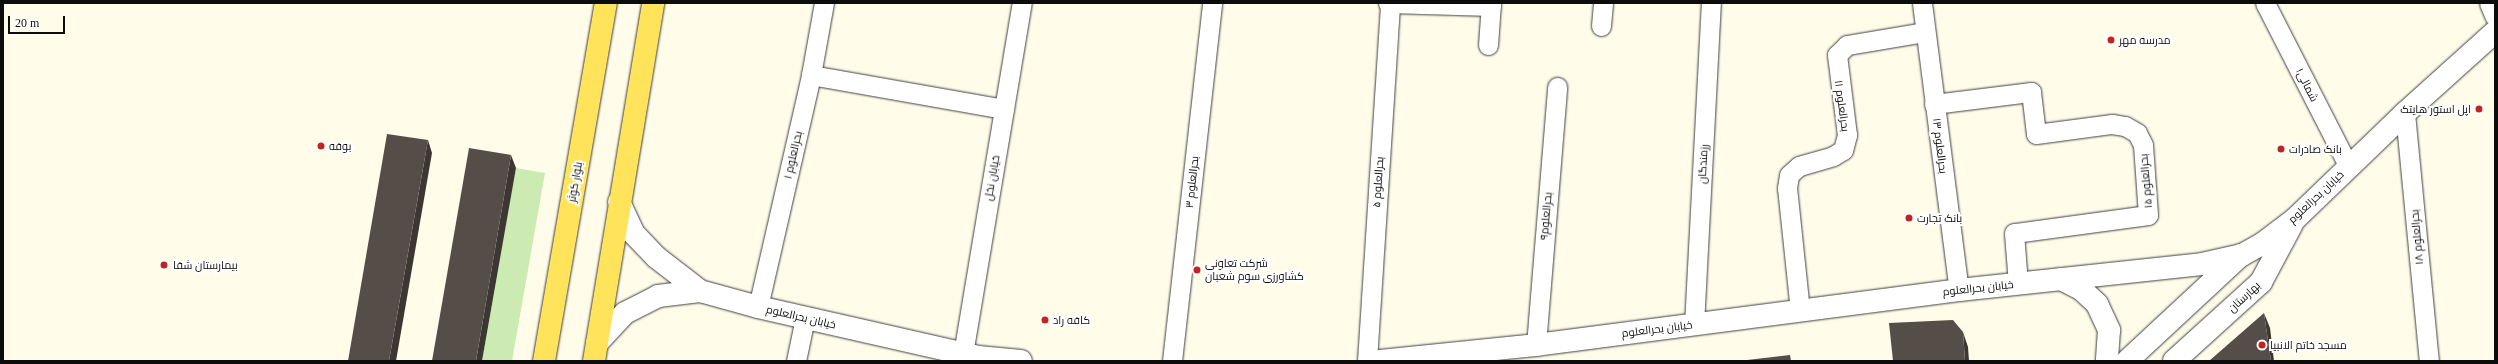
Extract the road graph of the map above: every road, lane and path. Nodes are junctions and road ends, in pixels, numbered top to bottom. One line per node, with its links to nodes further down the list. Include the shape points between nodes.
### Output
1 (606, 3): 39 (main road, بلوار کوثر)
2 (653, 3): 24 (main road)
3 (824, 3): 18 (street, بحرالعلوم ۱)
4 (1022, 3): 21 (street, خیابان نخل)
5 (1212, 3): 42 (street, بحرالعلوم ۳)
6 (1389, 3): 12 (street); 43 (street, بحرالعلوم ۵)
7 (1603, 3): 14 (street)
8 (1711, 3): 34 (street, رزمندگان)
9 (1922, 3): 15 (street, بحرالعلوم ۱۳)
10 (2266, 3): 23 (street, شمالی۱)
11 (2489, 3): 13 (street)
12 (1491, 5): 17 (street)
13 (2495, 17)
14 (1601, 26)
15 (1925, 32): 20 (street, بحرالعلوم ۱۳); 32 (street, بحرالعلوم ۱۱, via 1847,45 1837,55 1847,135 1843,150 1833,156 1799,166 1790,175 1787,188)
16 (2495, 32): 22 (street, خیابان بحرالعلوم)
17 (1488, 45)
18 (811, 75): 21 (street); 31 (street, بحرالعلوم ۱)
19 (1557, 87): 35 (street, بحرالعلوم۹)
20 (1934, 104): 28 (street, بحرالعلوم ۱۵, via 2032,92 2036,134 2112,124 2125,126 2137,132 2143,145 2148,215 2014,233); 29 (street, بحرالعلوم ۱۳)
21 (1004, 109): 37 (street, خیابان نخل)
22 (2405, 113): 23 (street, خیابان بحرالعلوم); 48 (street, بحرالعلوم ۱۸)
23 (2349, 167): 25 (street, خیابان بحرالعلوم)
24 (619, 202): 30 (street, via 634,234 656,257); 36 (main road)
25 (2295, 219): 26 (street, خیابان بحرالعلوم, via 2262,244); 47 (street, بهارستان, via 2261,282)
26 (2242, 255): 27 (street, خیابان بحرالعلوم, via 2202,264); 46 (street)
27 (2061, 279): 28 (street, خیابان بحرالعلوم); 45 (street, via 2081,289 2097,304 2109,330)
28 (2018, 284): 29 (street, خیابان بحرالعلوم)
29 (1959, 290): 32 (street, خیابان بحرالعلوم)
30 (700, 291): 31 (street, خیابان بحرالعلوم); 36 (street, خیابان بحرالعلوم, via 658,296 625,313)
31 (758, 307): 33 (street, خیابان بحرالعلوم)
32 (1800, 311): 34 (street, خیابان بحرالعلوم)
33 (806, 318): 37 (street, خیابان بحرالعلوم); 40 (street)
34 (1694, 325): 35 (street, خیابان بحرالعلوم)
35 (1536, 345): 38 (street, خیابان بحرالعلوم)
36 (595, 352)
37 (973, 357): 41 (street, خیابان بحرالعلوم)
38 (1433, 358): 44 (street, خیابان بحرالعلوم)
39 (544, 361)
40 (796, 361)
41 (1021, 361)
42 (1172, 361)
43 (1366, 361)
44 (1379, 361)
45 (2108, 361)
46 (2126, 361)
47 (2174, 361)
48 (2429, 361)

